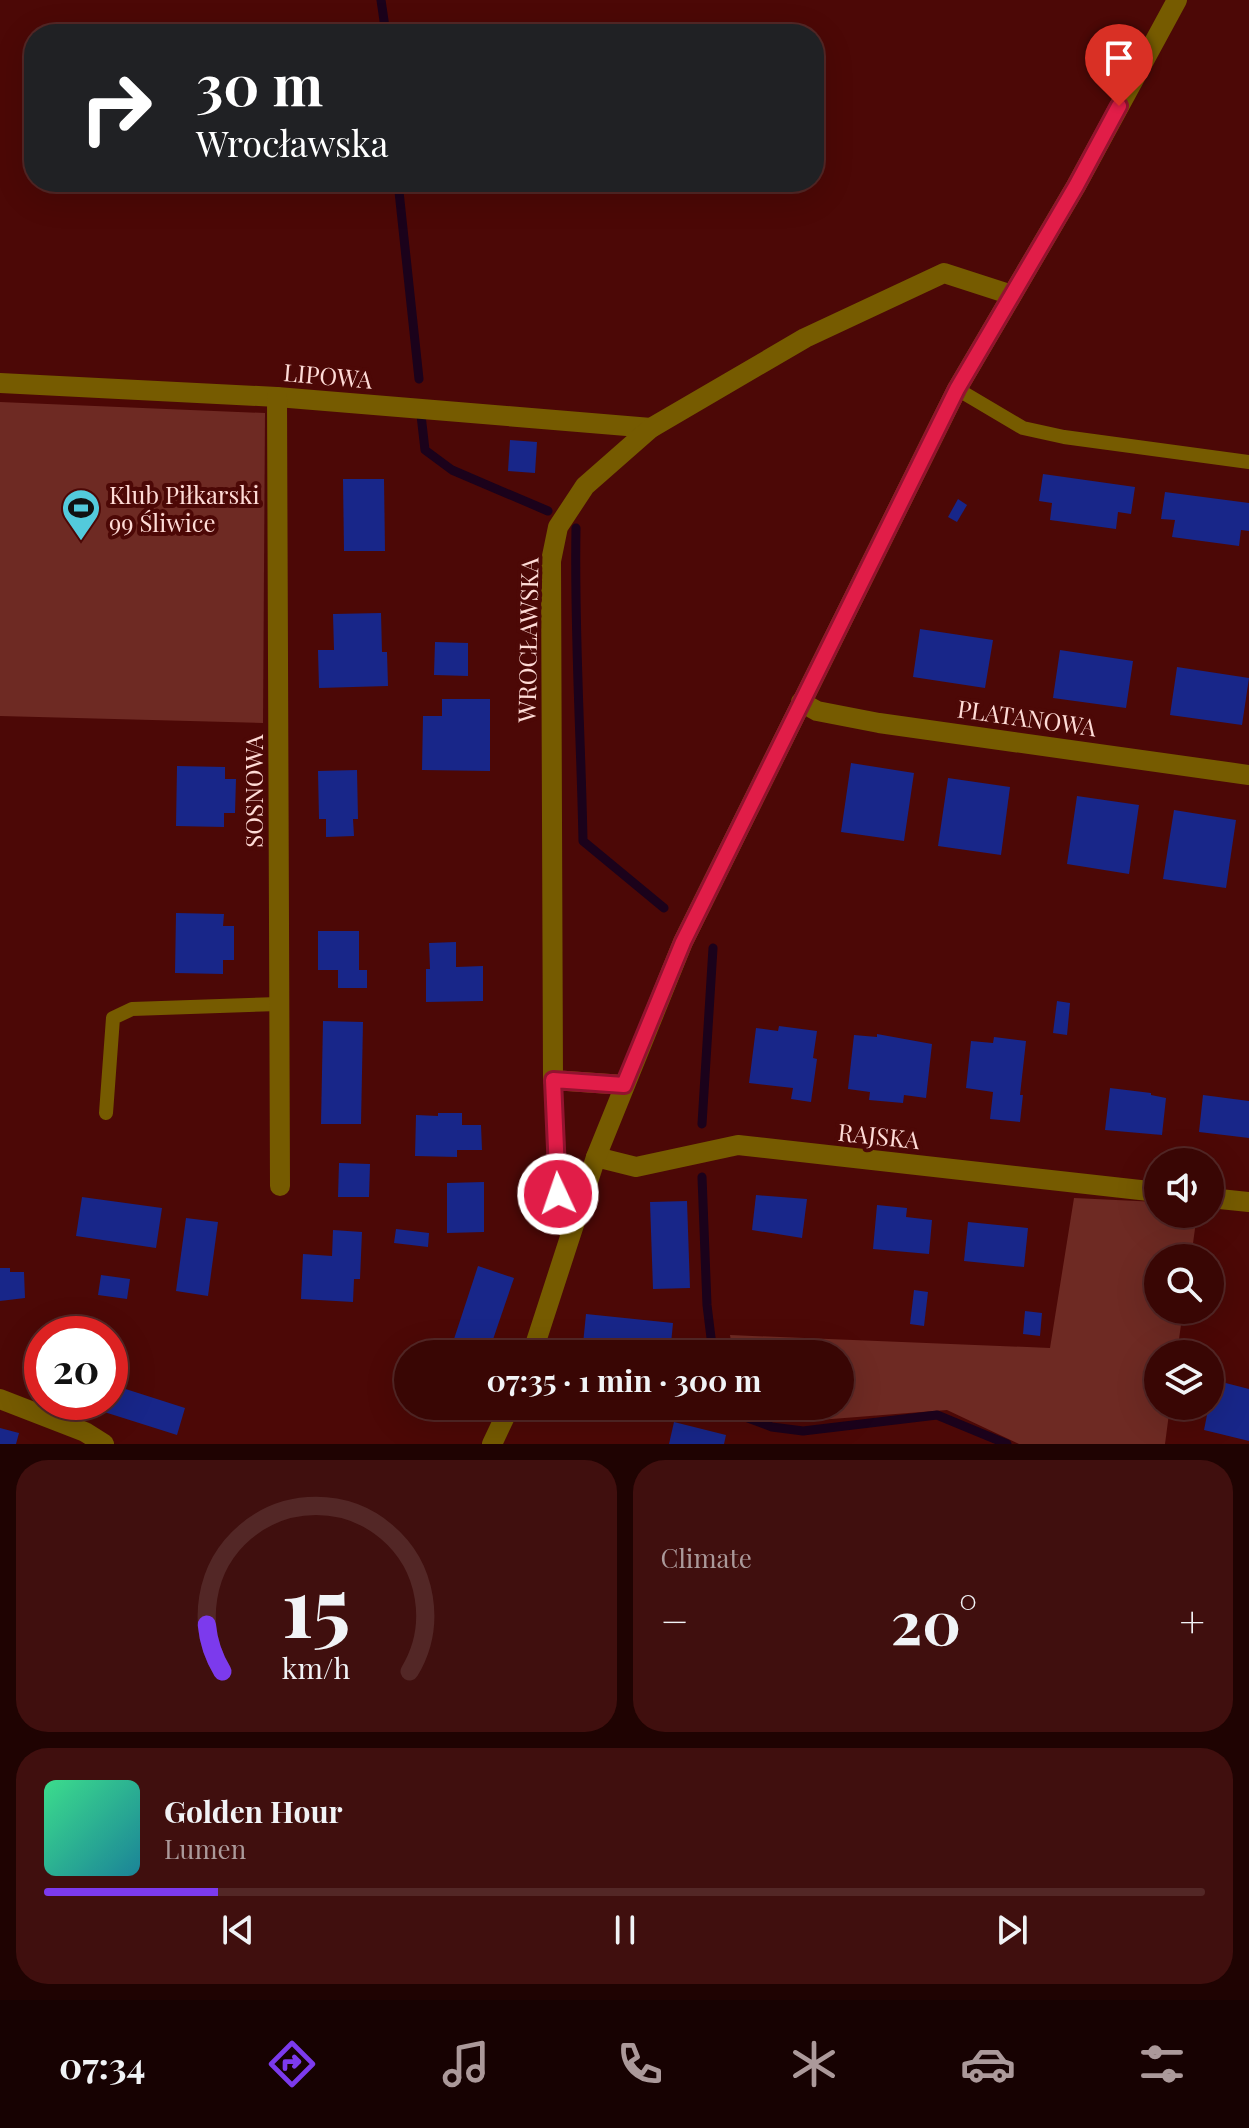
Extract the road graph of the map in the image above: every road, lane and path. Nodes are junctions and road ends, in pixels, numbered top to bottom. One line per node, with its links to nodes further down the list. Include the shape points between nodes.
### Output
1 (1177, 0): 2 (street)
2 (1012, 295): 4 (street); 6 (street, WROCŁAWSKA, via 944,273 805,338)
3 (0, 383): 5 (street, LIPOWA)
4 (957, 389): 7 (lane, via 1023,428); 8 (street)
5 (277, 397): 6 (street, LIPOWA); 10 (street, SOSNOWA)
6 (651, 428): 11 (street, WROCŁAWSKA, via 585,486 558,527 551,561)
7 (1249, 462)
8 (801, 702): 9 (street, PLATANOWA, via 817,711 879,723); 12 (street, via 683,942)
9 (1249, 775)
10 (279, 1004): 13 (lane, via 132,1009 113,1018); 15 (street, SOSNOWA)
11 (553, 1080): 12 (street); 19 (lane, via 559,1222)
12 (624, 1085): 14 (street)
13 (106, 1113)
14 (596, 1157): 16 (street, RAJSKA, via 636,1167 738,1145); 19 (street)
15 (280, 1186)
16 (1144, 1190)
17 (1224, 1199): 18 (street)
18 (1249, 1202)
19 (570, 1238): 20 (street)
20 (537, 1340)
21 (0, 1399): 23 (street)
22 (503, 1420): 24 (street)
23 (104, 1444)
24 (492, 1444)

